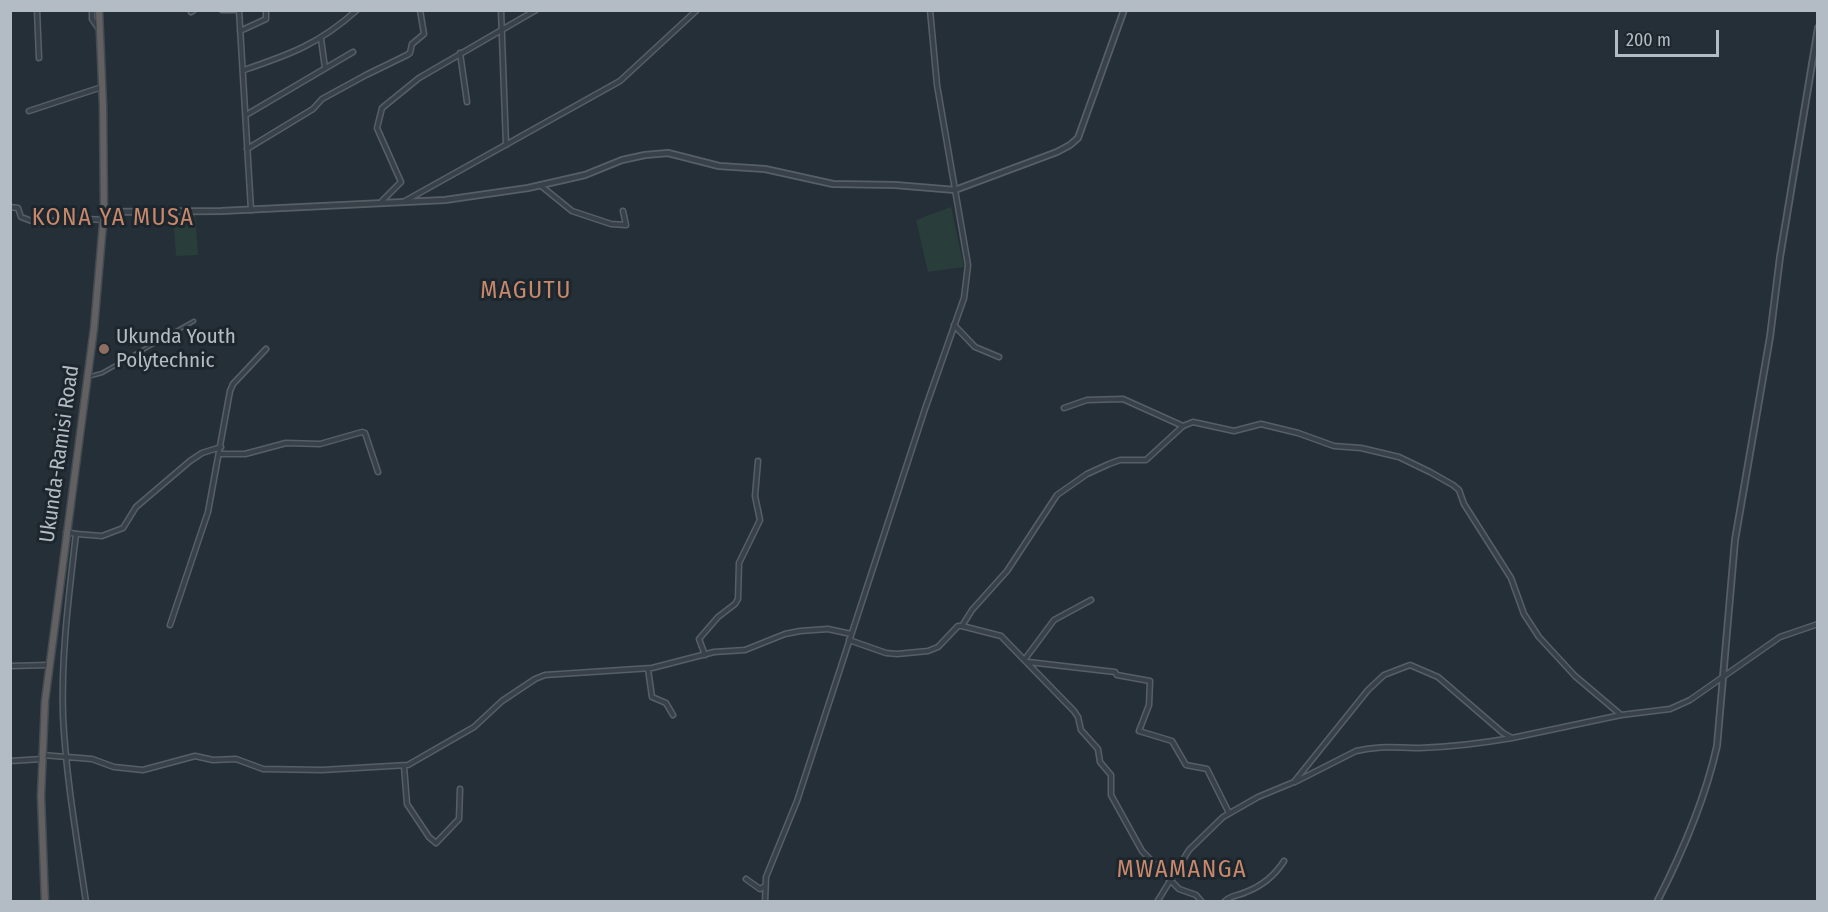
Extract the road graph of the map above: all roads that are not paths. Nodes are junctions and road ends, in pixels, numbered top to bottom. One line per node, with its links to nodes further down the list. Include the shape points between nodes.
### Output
1 (36, 10): 21 (street)
2 (92, 10): 15 (street)
3 (99, 10): 15 (highway, Ukunda-Ramisi Road)
4 (222, 10): 13 (street)
5 (266, 10): 16 (street, via 266,19)
6 (357, 10): 18 (street)
7 (420, 10): 29 (street, via 424,34 412,44 410,53 322,99 313,109)
8 (501, 10): 17 (street)
9 (536, 10): 17 (street)
10 (697, 10): 28 (street, via 620,81)
11 (930, 10): 31 (street, via 937,85)
12 (1124, 10): 31 (street, via 1078,138 1057,152)
13 (237, 11): 16 (street)
14 (1818, 28): 63 (street, via 1735,540)
15 (99, 30): 24 (highway, Ukunda-Ramisi Road)
16 (240, 31): 23 (street)
17 (501, 32): 20 (street); 28 (street)
18 (321, 39): 22 (street); 23 (street)
19 (353, 52): 22 (street)
20 (460, 53): 25 (street); 32 (street, via 419,78 382,108 376,128 401,182)
21 (39, 58)
22 (325, 68): 27 (street)
23 (244, 70): 27 (street)
24 (102, 87): 26 (street); 37 (highway, Ukunda-Ramisi Road)
25 (467, 102)
26 (29, 111)
27 (246, 115): 29 (street)
28 (506, 145): 33 (street)
29 (247, 149): 35 (street)
30 (540, 185): 31 (street, via 585,175 622,160 668,153 719,166 765,169 833,184); 33 (street, via 445,200); 36 (street, via 572,211 611,224 626,225)
31 (955, 190): 40 (street, via 968,274)
32 (382, 201): 33 (street); 35 (street)
33 (405, 201)
34 (10, 207): 38 (street, via 18,208 23,219 37,223 73,218)
35 (251, 210): 37 (street)
36 (623, 211)
37 (104, 212): 38 (highway, Ukunda-Ramisi Road)
38 (103, 220): 43 (highway, Ukunda-Ramisi Road)
39 (194, 321): 43 (street, via 102,373)
40 (954, 325): 42 (street, via 975,346); 56 (street)
41 (266, 349): 46 (street, via 233,384)
42 (999, 357)
43 (87, 376): 50 (highway, Ukunda-Ramisi Road)
44 (1064, 408): 45 (street, via 1087,400 1123,399)
45 (1183, 426): 55 (street, via 1146,459 1109,464 1057,495 1007,571); 65 (street, via 1193,422 1234,431 1261,424 1329,445 1361,447 1399,457 1453,485 1511,578 1520,606 1534,629 1575,676)
46 (221, 447): 47 (street); 51 (street, via 190,461 136,507 123,528 102,536)
47 (219, 454): 49 (street, via 245,454 286,443 320,444 362,432); 54 (street, via 208,512)
48 (758, 461): 58 (street, via 755,496 760,520 739,563 735,604 699,639)
49 (378, 472)
50 (66, 532): 51 (street); 60 (highway, Ukunda-Ramisi Road)
51 (76, 534): 68 (street, via 64,666)
52 (1091, 600): 59 (street, via 1053,620)
53 (1818, 624): 63 (street, via 1780,637)
54 (170, 626)
55 (962, 626): 57 (street, via 935,649 921,652 886,653); 59 (street, via 997,634)
56 (851, 634): 57 (street); 58 (street, via 828,629 800,631 745,650)
57 (849, 640): 77 (street)
58 (705, 655): 62 (street)
59 (1026, 661): 73 (street, via 1115,672 1150,681 1149,705 1139,730 1172,741 1186,765 1207,769); 76 (street, via 1074,711 1081,730 1098,749 1100,762 1111,775 1111,795 1134,839)
60 (49, 665): 61 (street); 67 (highway, Ukunda-Ramisi Road)
61 (10, 666)
62 (648, 669): 64 (street, via 652,697 666,703); 70 (street, via 545,675 502,701 467,731)
63 (1722, 680): 65 (street, via 1670,709); 84 (street, via 1712,766 1682,851)
64 (673, 715)
65 (1622, 715): 66 (street)
66 (1512, 738): 71 (street, via 1436,747 1367,749); 71 (street, via 1438,677 1410,665 1384,675 1368,690)
67 (42, 757): 68 (street); 69 (street); 78 (highway, Ukunda-Ramisi Road)
68 (67, 757): 70 (street, via 143,770 195,756 236,759 262,769); 79 (street)
69 (10, 761)
70 (404, 766): 72 (street, via 407,804 436,843 459,819)
71 (1294, 782): 73 (street)
72 (460, 789)
73 (1229, 813): 76 (street, via 1189,850)
74 (1284, 861): 83 (street, via 1275,875)
75 (746, 879): 77 (street, via 760,889)
76 (1171, 880): 81 (street); 82 (street)
77 (765, 886): 80 (street)
78 (45, 902)
79 (86, 902)
80 (765, 902)
81 (1157, 902)
82 (1202, 902)
83 (1224, 902)
84 (1657, 902)

